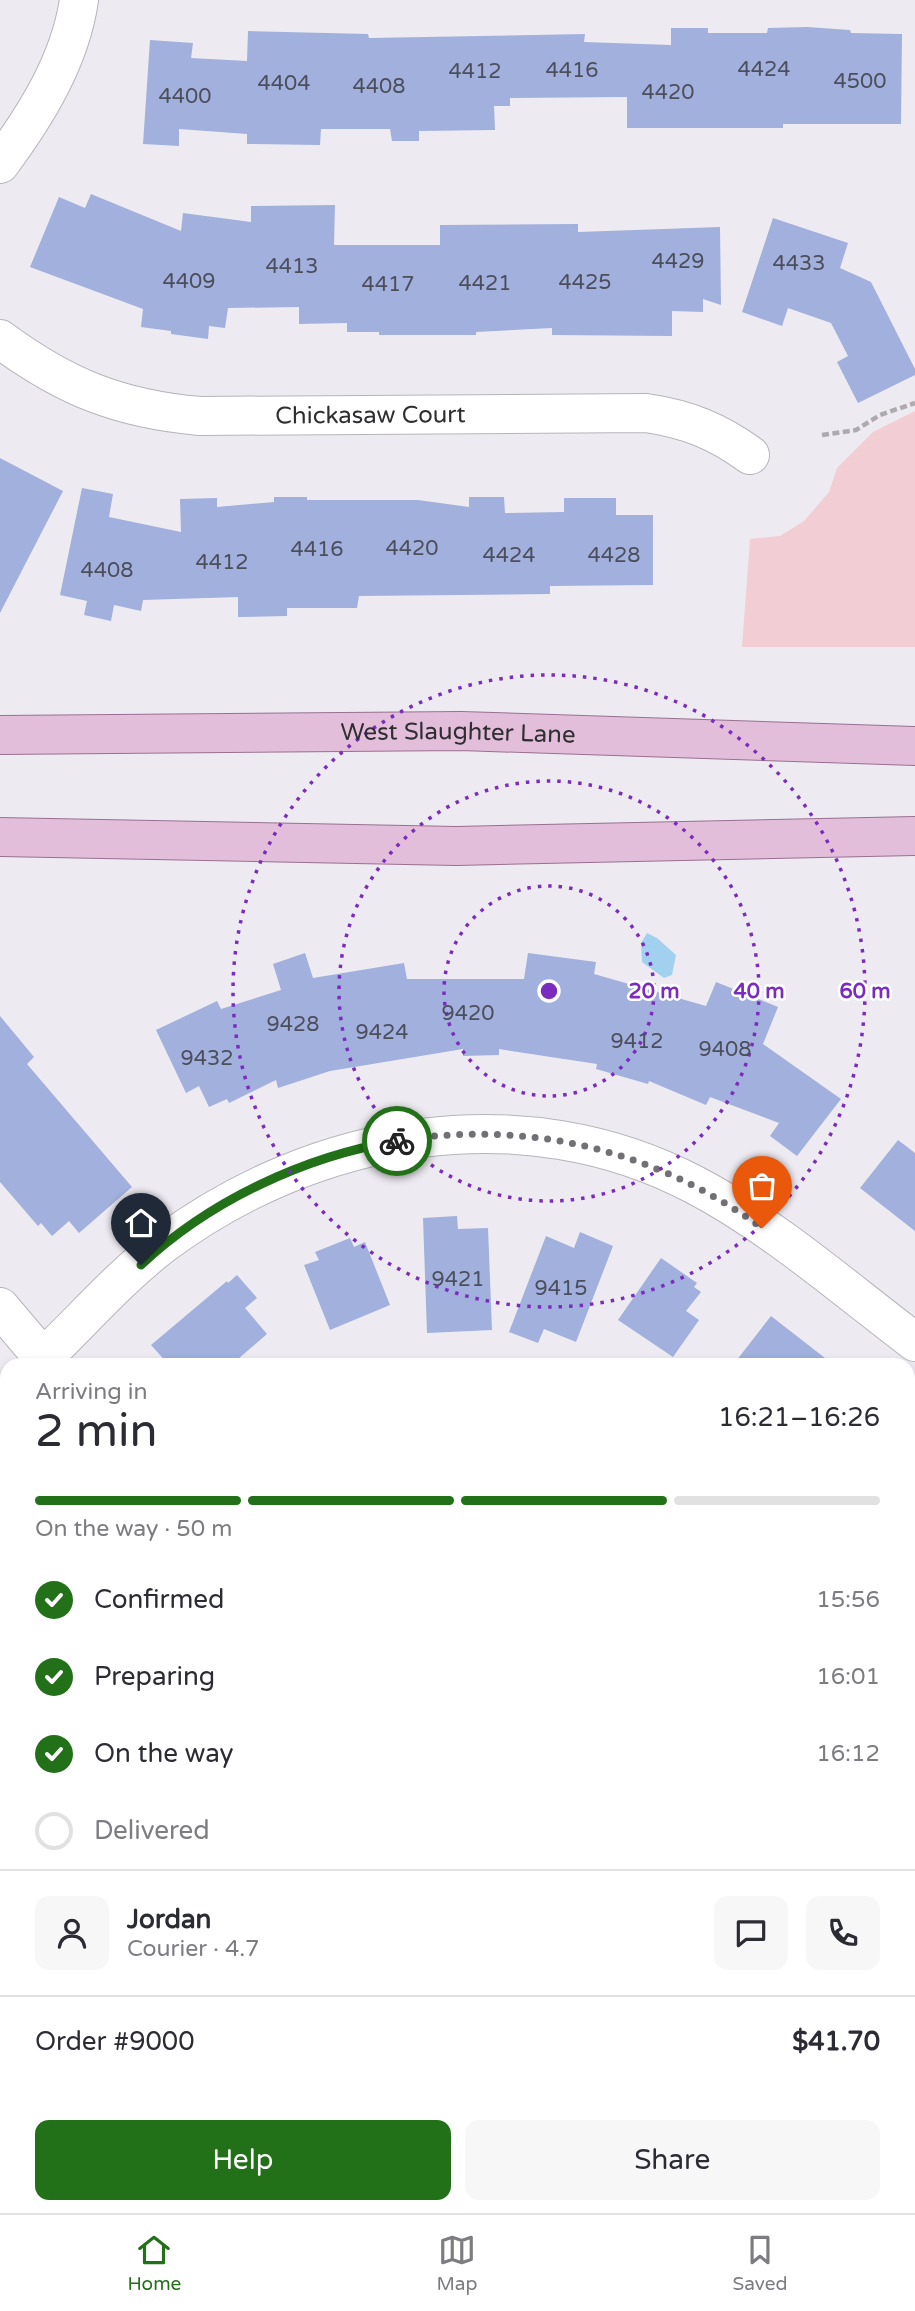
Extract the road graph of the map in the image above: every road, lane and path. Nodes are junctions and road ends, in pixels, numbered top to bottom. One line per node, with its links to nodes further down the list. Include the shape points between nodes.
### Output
1 (79, 0): 2 (street, via 64,58 28,126)
2 (0, 164)
3 (0, 339): 6 (street, Chickasaw Court, via 39,368 77,388 156,412 200,416 646,413 684,419 721,434)
4 (915, 403): 5 (path, via 880,415 856,430)
5 (822, 435)
6 (750, 456)
7 (0, 735): 8 (main road, West Slaughter Lane, via 461,732)
8 (915, 746)
9 (915, 836): 10 (main road, via 456,846)
10 (0, 837)
11 (0, 1307): 13 (street)
12 (915, 1342): 14 (street, via 741,1212 694,1184 611,1152 562,1140 493,1132 424,1136 368,1146 247,1191 160,1247)
13 (43, 1358)
14 (49, 1358)

